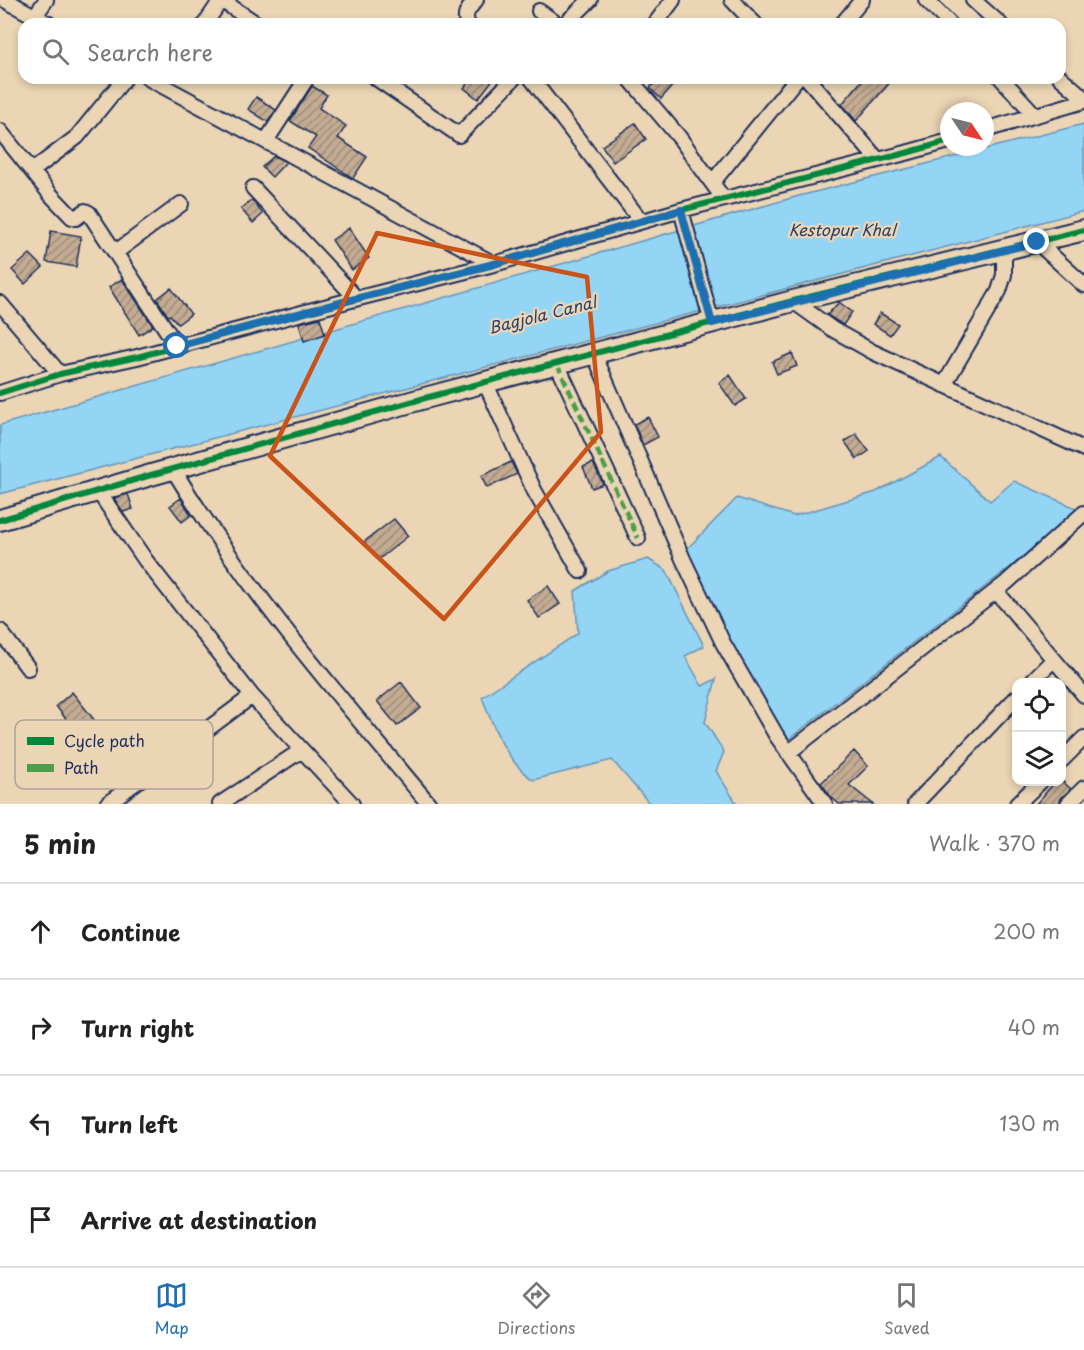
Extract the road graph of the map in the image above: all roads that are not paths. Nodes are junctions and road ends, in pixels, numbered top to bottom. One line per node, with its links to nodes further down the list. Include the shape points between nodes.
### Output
1 (5, 0): 12 (street)
2 (46, 0): 12 (street)
3 (221, 0): 14 (street); 15 (street)
4 (476, 0): 16 (street)
5 (590, 0): 18 (street)
6 (673, 0): 19 (street)
7 (732, 0): 20 (street)
8 (862, 0): 21 (street)
9 (926, 0): 22 (street)
10 (973, 0): 23 (street)
11 (539, 11): 17 (street)
12 (35, 16): 13 (street)
13 (38, 18)
14 (210, 18)
15 (248, 18)
16 (466, 18)
17 (549, 18)
18 (572, 18)
19 (660, 18)
20 (749, 18)
21 (848, 18)
22 (944, 18)
23 (993, 18)
24 (1066, 82): 35 (street)
25 (120, 84): 42 (street, via 77,137)
26 (170, 84): 39 (street)
27 (303, 84): 39 (street)
28 (385, 84): 29 (street, via 459,135)
29 (508, 84)
30 (536, 84): 48 (street)
31 (634, 84): 43 (street)
32 (792, 84): 43 (street)
33 (812, 84): 41 (street)
34 (1007, 84): 36 (street)
35 (1084, 99): 36 (street)
36 (1035, 115): 37 (street)
37 (994, 127)
38 (0, 131): 42 (street)
39 (266, 141): 53 (street)
40 (940, 143): 41 (street)
41 (878, 160): 45 (street)
42 (32, 171): 52 (street, via 72,217 87,211)
43 (712, 183): 45 (street)
44 (253, 189): 55 (street)
45 (723, 198): 47 (street)
46 (181, 204): 52 (street)
47 (681, 210): 48 (street); 58 (street)
48 (641, 221): 53 (street)
49 (1084, 230): 50 (street)
50 (1037, 242): 51 (street); 54 (street)
51 (1004, 250): 56 (street); 64 (street, via 1004,275 999,291)
52 (116, 252): 59 (street)
53 (494, 264): 55 (street)
54 (1084, 285)
55 (356, 298): 59 (street)
56 (793, 301): 58 (street); 64 (street, via 862,346)
57 (0, 303): 62 (street)
58 (712, 323): 60 (street)
59 (177, 346): 62 (street)
60 (594, 354): 61 (street); 84 (street, via 723,643)
61 (557, 364): 63 (street); 71 (street)
62 (60, 374): 65 (street)
63 (485, 382): 67 (street); 72 (street, via 534,490)
64 (944, 386): 66 (street)
65 (2, 390)
66 (1084, 449)
67 (173, 469): 68 (street); 92 (street, via 265,604)
68 (98, 491): 70 (street); 79 (street, via 146,561)
69 (1084, 513): 73 (street)
70 (0, 520)
71 (638, 538)
72 (580, 571)
73 (996, 591): 75 (street); 84 (street)
74 (0, 631): 76 (street)
75 (1053, 660): 77 (street); 78 (street)
76 (28, 668)
77 (1035, 678)
78 (1084, 695)
79 (252, 696): 81 (street); 83 (street)
80 (1012, 703): 94 (street)
81 (213, 725)
82 (1084, 738): 85 (street)
83 (302, 750): 90 (street); 91 (street)
84 (788, 753): 93 (street)
85 (1066, 756)
86 (1036, 786): 95 (street)
87 (1084, 788): 96 (street)
88 (127, 789): 89 (street)
89 (107, 804)
90 (220, 804)
91 (352, 804)
92 (429, 804)
93 (825, 804)
94 (915, 804)
95 (1017, 804)
96 (1068, 804)

